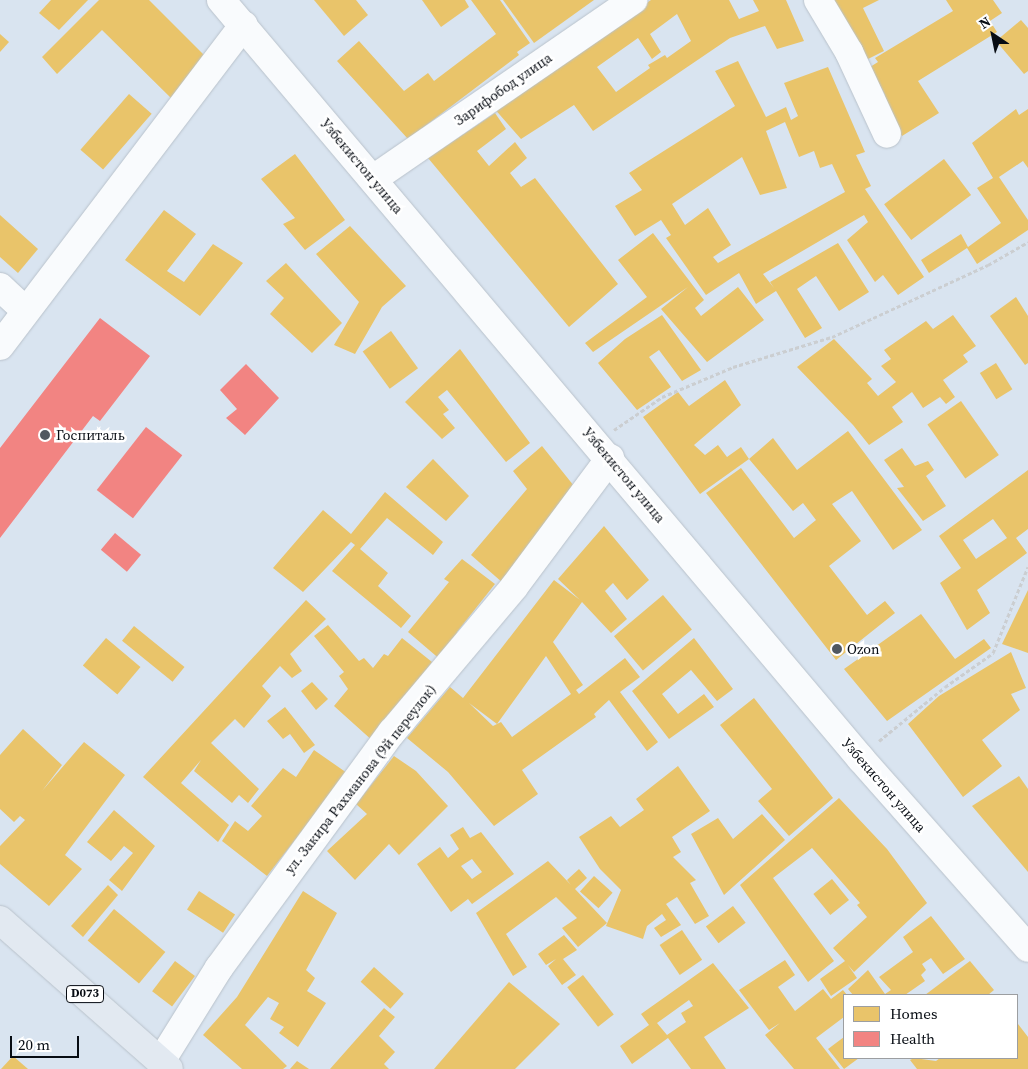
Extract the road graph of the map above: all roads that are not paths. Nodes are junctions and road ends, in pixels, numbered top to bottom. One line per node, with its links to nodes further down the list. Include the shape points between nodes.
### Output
1 (221, 0): 4 (street, Узбекистон улица)
2 (633, 0): 6 (street, Зарифобод улица)
3 (818, 0): 5 (street, via 849,52)
4 (244, 25): 6 (street, Узбекистон улица); 8 (street)
5 (887, 134)
6 (373, 179): 10 (street, Узбекистон улица)
7 (0, 287): 8 (street)
8 (26, 311): 9 (street)
9 (0, 346)
10 (603, 450): 12 (street, Узбекистон улица, via 861,759); 13 (street, ул. Закира Рахманова (9й переулок), via 514,587 369,763 219,968)
11 (0, 920): 13 (main road, D073)
12 (1028, 948)
13 (165, 1065)

